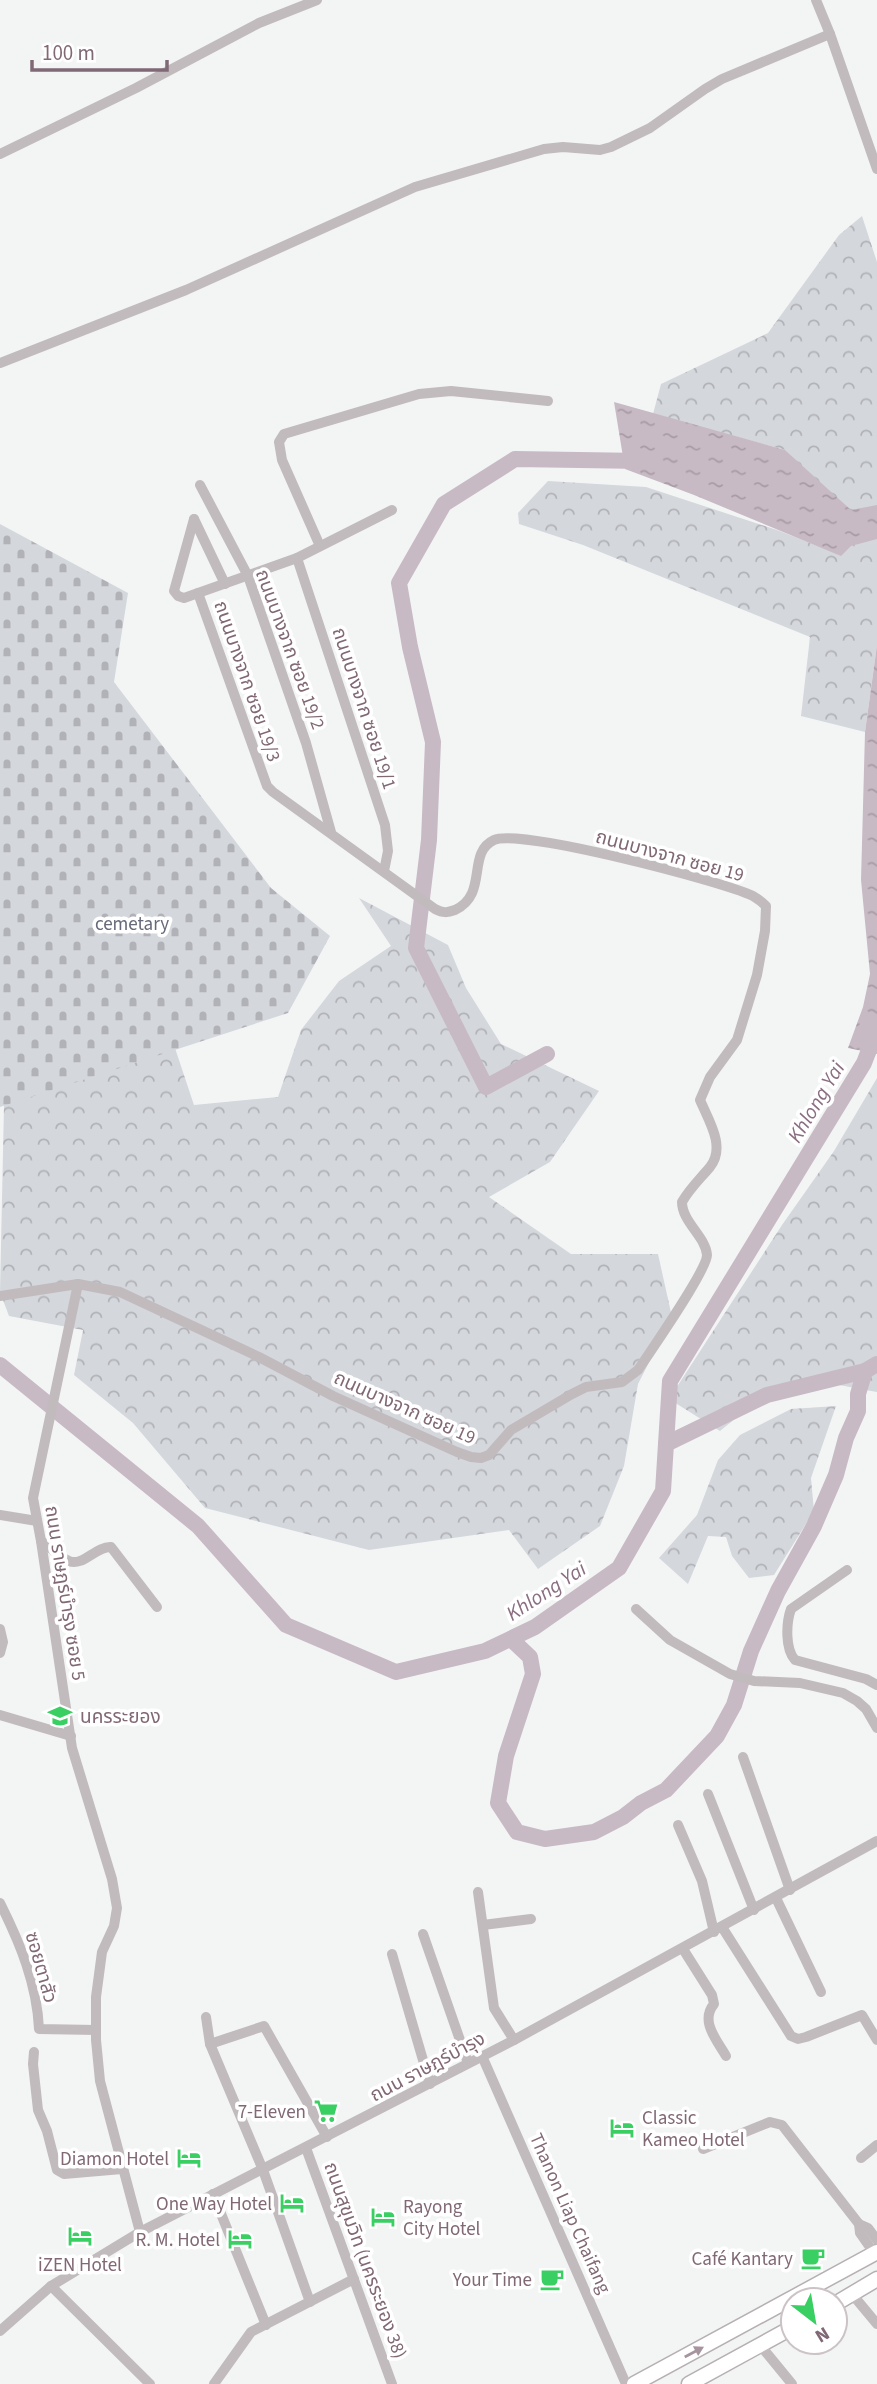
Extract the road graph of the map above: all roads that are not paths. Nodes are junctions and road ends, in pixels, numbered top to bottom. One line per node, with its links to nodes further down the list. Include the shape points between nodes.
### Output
1 (317, 0): 4 (street, via 259,23)
2 (816, 0): 3 (street)
3 (830, 34): 5 (street); 6 (street, via 722,79 650,128 611,147 544,149 415,187 186,290)
4 (0, 155)
5 (877, 170)
6 (0, 363)
7 (548, 401): 10 (street, via 436,391 284,434 279,442 282,460)
8 (200, 485): 12 (street, ถนนบางจาก ซอย 19/2)
9 (392, 510): 10 (street)
10 (320, 546): 11 (street)
11 (297, 558): 12 (street); 16 (street, ถนนบางจาก ซอย 19/1, via 386,825)
12 (248, 576): 13 (street); 15 (street, ถนนบางจาก ซอย 19/2, via 306,743)
13 (225, 584): 14 (street); 14 (street, via 194,519 174,590 184,598)
14 (198, 593): 15 (street, ถนนบางจาก ซอย 19/3, via 264,779 273,792)
15 (331, 832): 16 (street, ถนนบางจาก ซอย 19)
16 (384, 871): 17 (street, ถนนบางจาก ซอย 19, via 435,909 451,911 467,903 483,847 492,840 516,837 567,845 727,886 765,906 757,975 737,1040 710,1077 700,1100 718,1144 714,1160 682,1202 707,1258 638,1370 622,1382 586,1387 572,1394 511,1430 489,1455 471,1457 120,1292)
17 (78, 1284): 18 (street); 20 (street, ถนน ราษฎร์บำรุง ซอย 5, via 33,1498)
18 (0, 1296)
19 (0, 1515): 20 (street)
20 (37, 1521): 21 (street, ถนน ราษฎร์บำรุง ซอย 5)
21 (41, 1541): 23 (street, via 70,1562 111,1548); 30 (street, ถนน ราษฎร์บำรุง ซอย 5)
22 (846, 1570): 27 (street, via 791,1609 790,1654 795,1660)
23 (157, 1606)
24 (636, 1609): 29 (street, via 670,1640 740,1678 800,1683 850,1697 866,1709)
25 (0, 1629): 26 (street)
26 (0, 1653)
27 (877, 1685)
28 (0, 1715): 30 (street)
29 (877, 1728)
30 (71, 1736): 48 (street, ถนน ราษฎร์บำรุง ซอย 5, via 117,1908 102,1952)
31 (743, 1757): 35 (street)
32 (708, 1794): 39 (street)
33 (678, 1825): 42 (street)
34 (877, 1841): 35 (street, ถนน ราษฎร์บำรุง)
35 (790, 1890): 37 (street, ถนน ราษฎร์บำรุง)
36 (478, 1892): 41 (street)
37 (776, 1898): 39 (street, ถนน ราษฎร์บำรุง); 46 (street)
38 (0, 1903): 48 (street, ซอยตาสัว, via 26,1961 39,2029)
39 (754, 1910): 42 (street, ถนน ราษฎร์บำรุง)
40 (531, 1919): 41 (street)
41 (483, 1925): 49 (street, via 494,2008)
42 (718, 1930): 44 (street, ถนน ราษฎร์บำรุง); 50 (street, via 792,2036 806,2037 862,2015)
43 (423, 1934): 55 (street)
44 (683, 1949): 49 (street, ถนน ราษฎร์บำรุง); 54 (street, via 712,1995 715,2004 708,2011 707,2023)
45 (392, 1954): 56 (street)
46 (821, 1992)
47 (206, 2017): 51 (street)
48 (96, 2030): 62 (street, ถนน ราษฎร์บำรุง ซอย 5, via 100,2081)
49 (514, 2040): 53 (street, ถนน ราษฎร์บำรุง)
50 (877, 2040)
51 (210, 2044): 57 (street, via 264,2026); 63 (street)
52 (34, 2052): 62 (street, via 38,2110 57,2170 64,2174)
53 (482, 2056): 55 (street, ถนน ราษฎร์บำรุง); 81 (street, Thanon Liap Chaifang)
54 (726, 2056)
55 (468, 2063): 56 (street, ถนน ราษฎร์บำรุง)
56 (430, 2084): 57 (street, ถนน ราษฎร์บำรุง)
57 (327, 2137): 59 (street, ถนน ราษฎร์บำรุง)
58 (877, 2145): 61 (street)
59 (306, 2148): 63 (street, ถนน ราษฎร์บำรุง); 67 (street, ถนนสุขุมวิท (นครระยอง 38))
60 (703, 2149): 66 (street, via 771,2122 782,2126 859,2224 860,2233)
61 (861, 2158)
62 (122, 2169): 65 (street, ถนน ราษฎร์บำรุง ซอย 5)
63 (262, 2170): 64 (street, ถนน ราษฎร์บำรุง); 72 (street)
64 (213, 2194): 65 (street, ถนน ราษฎร์บำรุง); 74 (street)
65 (139, 2232): 69 (street, ถนน ราษฎร์บำรุง)
66 (876, 2248): 82 (main road, one-way to 66)
67 (354, 2279): 72 (street); 80 (street, ถนนสุขุมวิท (นครระยอง 38))
68 (877, 2279): 70 (main road)
69 (51, 2286): 75 (street, ถนน ราษฎร์บำรุง); 78 (street)
70 (852, 2294): 71 (main road); 73 (street)
71 (849, 2296)
72 (310, 2302): 74 (street)
73 (877, 2324)
74 (266, 2325): 79 (street, via 251,2332)
75 (0, 2331)
76 (779, 2335): 77 (main road)
77 (760, 2345): 83 (main road); 84 (street)
78 (150, 2384)
79 (214, 2384)
80 (392, 2384)
81 (626, 2384)
82 (634, 2384)
83 (689, 2384)
84 (792, 2384)

